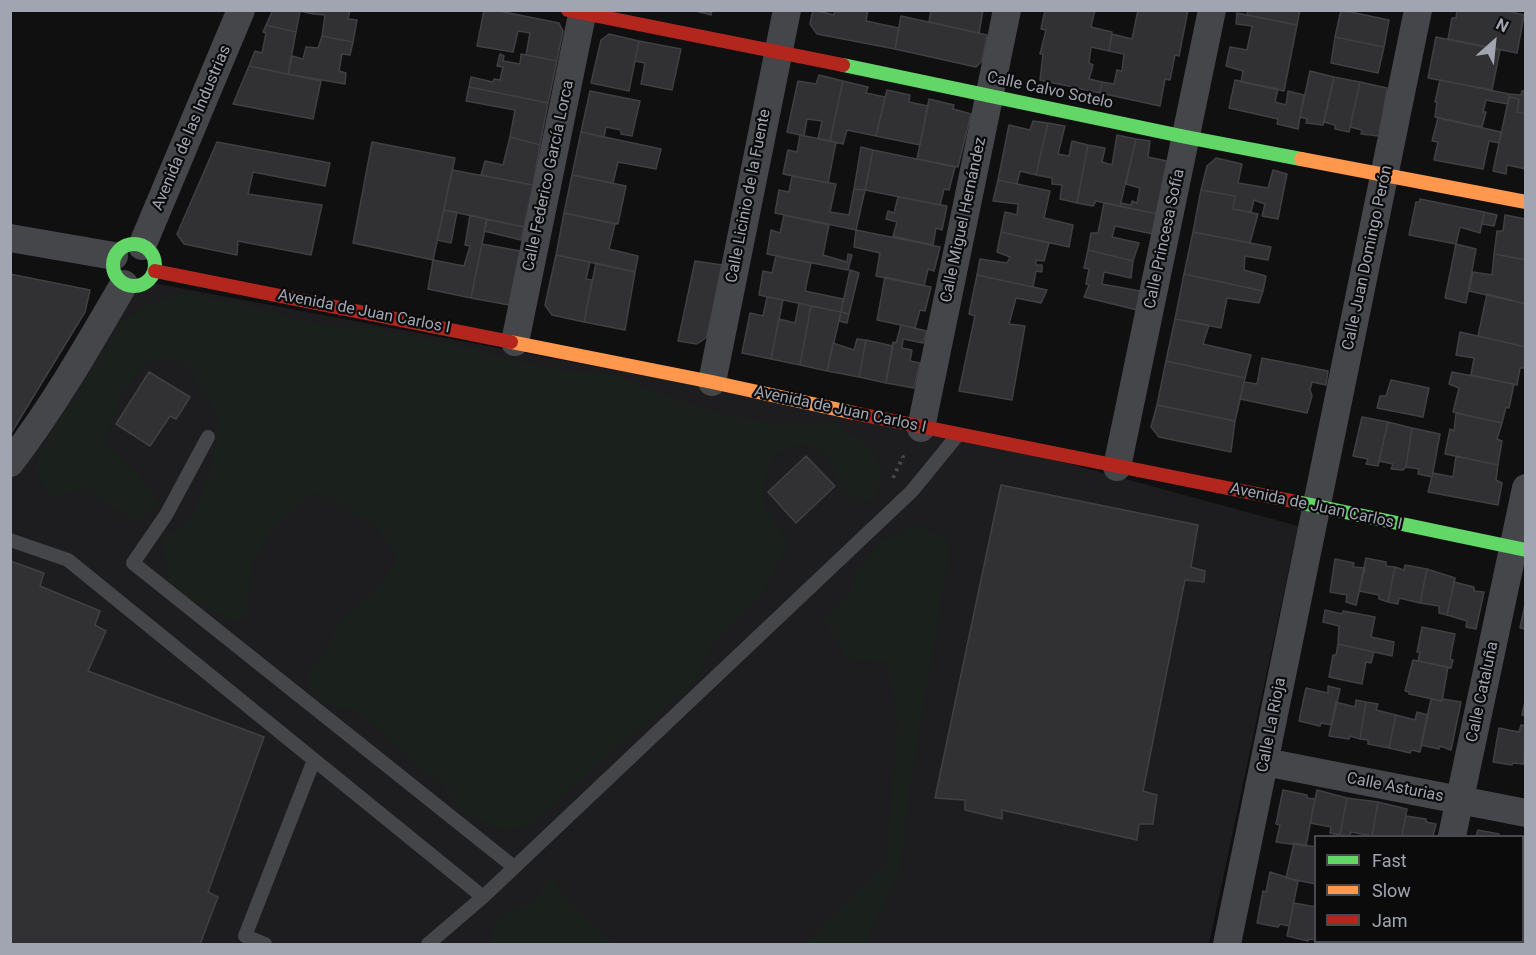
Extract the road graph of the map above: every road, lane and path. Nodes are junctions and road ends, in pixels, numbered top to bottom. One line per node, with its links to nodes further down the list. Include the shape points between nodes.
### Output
1 (241, 10): 14 (street, Avenida de las Industrias)
2 (787, 10): 7 (street, Calle Licinio de la Fuente)
3 (1007, 10): 8 (street, Calle Miguel Hernández)
4 (1212, 10): 9 (street, Calle Princesa Sofía)
5 (1418, 10): 10 (street, Calle Juan Domingo Perón)
6 (578, 12): 7 (street, Calle Calvo Sotelo); 16 (street, Calle Federico García Lorca)
7 (778, 51): 8 (street, Calle Calvo Sotelo); 17 (street, Calle Licinio de la Fuente)
8 (990, 95): 9 (street, Calle Calvo Sotelo); 18 (street, Calle Miguel Hernández)
9 (1186, 137): 10 (street, Calle Calvo Sotelo); 22 (street, Calle Princesa Sofía)
10 (1385, 174): 11 (street, Calle Calvo Sotelo); 24 (street, Calle Juan Domingo Perón)
11 (1526, 202)
12 (10, 238): 13 (street)
13 (114, 256): 14 (street, via 129,244); 15 (street, via 113,272)
14 (148, 258): 15 (street, via 152,276 143,285); 16 (street, Avenida de Juan Carlos I)
15 (124, 284): 21 (street, via 67,382)
16 (515, 342): 17 (street, Avenida de Juan Carlos I)
17 (712, 382): 18 (street, Avenida de Juan Carlos I)
18 (921, 428): 19 (street, Avenida de Juan Carlos I)
19 (957, 435): 22 (street, Avenida de Juan Carlos I); 32 (lane, via 912,491)
20 (208, 437): 32 (lane, via 166,515 133,563)
21 (10, 463)
22 (1117, 467): 24 (street, Avenida de Juan Carlos I)
23 (1526, 488): 26 (street, Calle Cataluña)
24 (1316, 506): 26 (street, Avenida de Juan Carlos I); 28 (street, Calle La Rioja)
25 (10, 540): 27 (lane, via 68,560)
26 (1520, 549): 29 (street, Calle Cataluña)
27 (314, 760): 33 (lane); 34 (lane, via 245,936)
28 (1265, 762): 29 (street, Calle Asturias); 36 (street, Calle La Rioja)
29 (1460, 800): 30 (street, Calle Asturias); 31 (street, Calle Cataluña)
30 (1526, 813)
31 (1452, 835)
32 (514, 867): 33 (lane)
33 (483, 897): 35 (lane)
34 (265, 945)
35 (428, 945)
36 (1227, 945)

